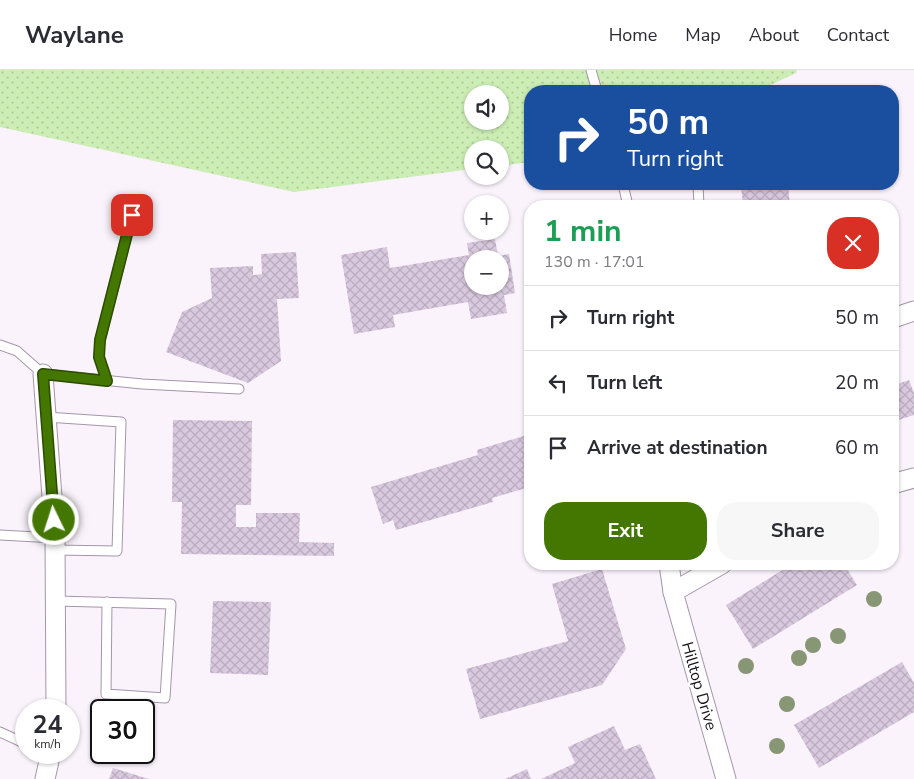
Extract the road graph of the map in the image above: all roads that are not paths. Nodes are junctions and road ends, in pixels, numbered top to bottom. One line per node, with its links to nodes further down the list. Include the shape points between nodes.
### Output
1 (591, 70): 2 (lane)
2 (595, 85)
3 (132, 215): 8 (lane, via 100,340 99,357)
4 (914, 311): 5 (street)
5 (899, 316)
6 (0, 345): 7 (lane, via 17,351)
7 (43, 374): 8 (lane); 10 (street)
8 (107, 381): 9 (lane)
9 (239, 389)
10 (46, 417): 14 (street); 14 (lane, via 120,422 117,551)
11 (914, 478): 12 (street)
12 (899, 482)
13 (0, 535): 14 (lane)
14 (55, 544): 18 (street)
15 (670, 570): 17 (street, Hilltop Drive)
16 (712, 570): 17 (street)
17 (673, 592): 25 (street, Hilltop Drive)
18 (56, 601): 19 (lane); 20 (street)
19 (107, 602): 19 (lane, via 171,604 165,698 106,694)
20 (56, 699)
21 (0, 732): 22 (lane)
22 (15, 739)
23 (47, 764): 24 (street)
24 (44, 779)
25 (726, 779)

